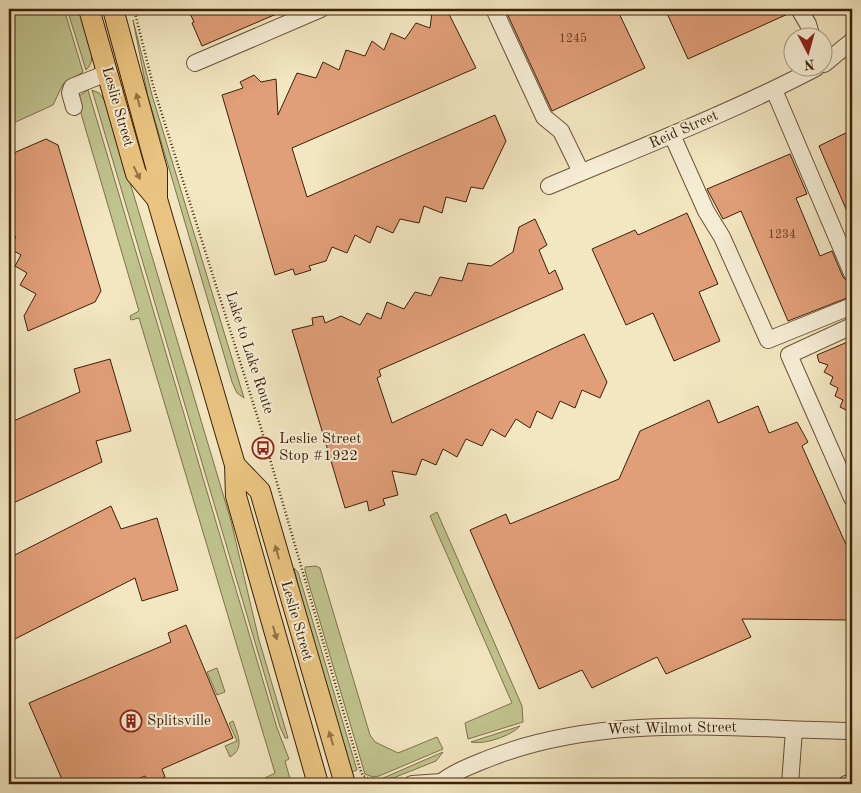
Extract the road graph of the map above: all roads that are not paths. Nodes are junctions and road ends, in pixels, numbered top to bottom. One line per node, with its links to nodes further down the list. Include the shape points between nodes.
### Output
1 (89, 9): 10 (main road, Leslie Street)
2 (113, 9): 17 (main road, Leslie Street, one-way to 2, via 157,170)
3 (321, 9): 9 (street)
4 (494, 9): 15 (street, via 544,116 561,131)
5 (799, 9): 6 (street)
6 (809, 28)
7 (852, 41): 8 (street)
8 (834, 56)
9 (195, 62)
10 (107, 73): 13 (street, via 72,87 70,93); 17 (main road, Leslie Street, one-way to 17, via 136,174)
11 (797, 78): 12 (street, Reid Street)
12 (774, 90): 14 (street, Reid Street); 18 (street)
13 (74, 107)
14 (672, 135): 15 (street, Reid Street); 19 (street, via 768,340)
15 (581, 172): 16 (street, Reid Street)
16 (548, 186)
17 (157, 199): 21 (main road, Leslie Street)
18 (852, 273)
19 (852, 306)
20 (852, 326): 22 (street, via 788,355)
21 (235, 465): 27 (main road, Leslie Street, one-way to 27, via 236,496); 28 (main road, Leslie Street, one-way to 21, via 260,490)
22 (852, 498)
23 (794, 730): 24 (street, West Wilmot Street); 26 (street, West Wilmot Street, via 614,729 518,747 464,769); 30 (street)
24 (852, 731)
25 (852, 782): 31 (street)
26 (441, 783): 29 (street, West Wilmot Street)
27 (318, 784)
28 (345, 784)
29 (412, 784)
30 (790, 784)
31 (846, 784)

